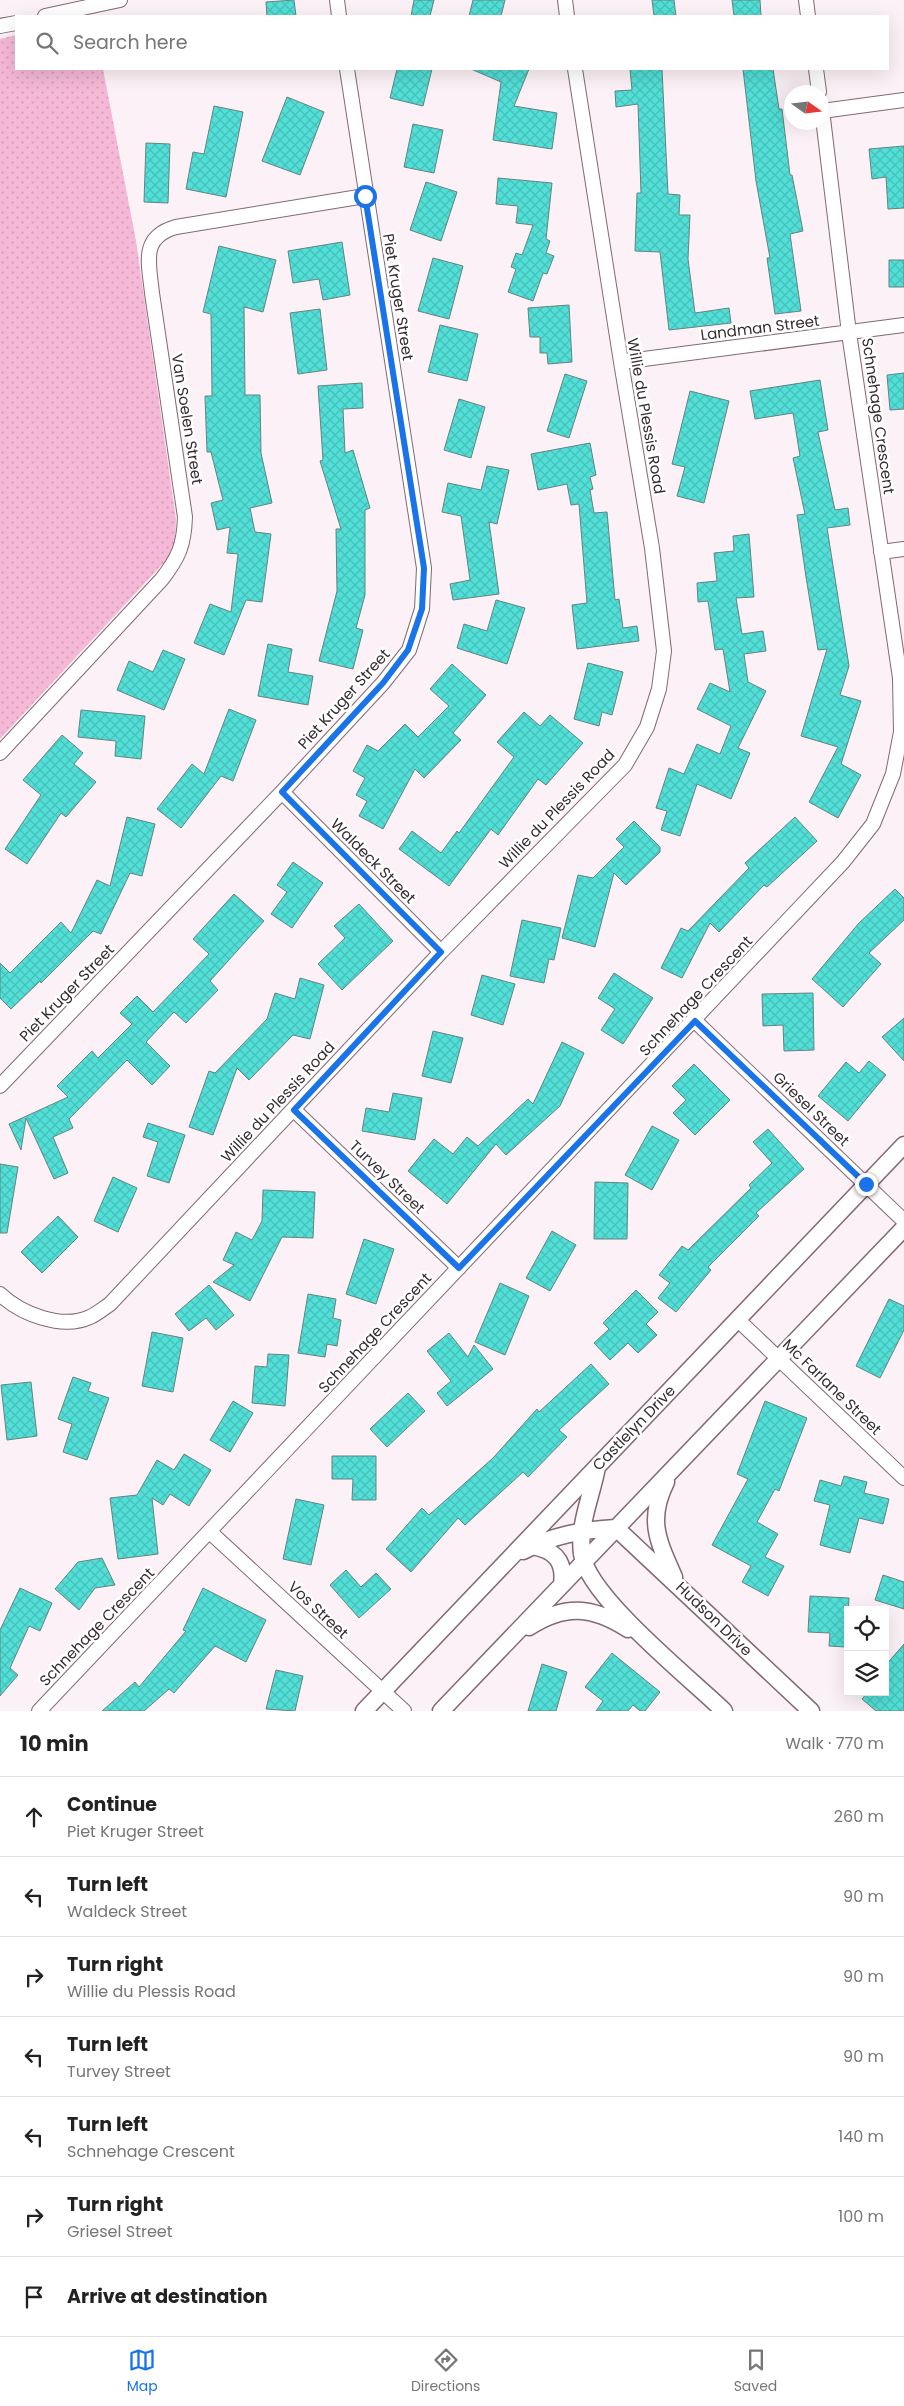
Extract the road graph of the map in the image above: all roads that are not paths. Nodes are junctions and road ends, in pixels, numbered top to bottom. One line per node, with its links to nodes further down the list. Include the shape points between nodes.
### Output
1 (120, 0): 5 (street)
2 (337, 0): 6 (street)
3 (564, 0): 7 (street)
4 (806, 0): 8 (street)
5 (50, 15)
6 (339, 15)
7 (567, 15)
8 (808, 15)
9 (15, 23): 10 (street)
10 (0, 26)
11 (347, 70): 18 (street, Piet Kruger Street)
12 (575, 70): 21 (street, Willie du Plessis Road)
13 (816, 70): 14 (street)
14 (818, 85)
15 (904, 100): 16 (street)
16 (829, 109)
17 (824, 130): 20 (street, Schnehage Crescent)
18 (365, 196): 24 (street, Van Soelen Street, via 176,227 152,241 148,260 186,517 184,538 178,558 162,579); 25 (street, Piet Kruger Street, via 424,568 422,609 408,650 383,683)
19 (904, 325): 20 (street, Landman Street)
20 (849, 333): 21 (street, Landman Street); 23 (street, Schnehage Crescent)
21 (621, 362): 26 (street, Willie du Plessis Road, via 652,548 664,651 659,690 647,727 625,765)
22 (904, 549): 23 (street)
23 (881, 552): 27 (street, Schnehage Crescent, via 900,678 901,732 893,774 883,800 873,824 843,862)
24 (0, 753)
25 (282, 792): 26 (street, Waldeck Street); 28 (street, Piet Kruger Street)
26 (441, 952): 29 (street, Willie du Plessis Road)
27 (695, 1021): 31 (street, Griesel Street); 34 (street, Schnehage Crescent)
28 (0, 1086)
29 (294, 1110): 34 (street, Turvey Street); 35 (street, Willie du Plessis Road, via 110,1304 89,1318 62,1322 31,1316)
30 (904, 1145): 31 (street, Castlelyn Drive)
31 (866, 1184): 32 (street, Griesel Street); 36 (street, Castlelyn Drive)
32 (904, 1221)
33 (904, 1228): 37 (street)
34 (459, 1268): 42 (street, Schnehage Crescent)
35 (0, 1294)
36 (737, 1319): 37 (street, Mc Farlane Street); 38 (street, Castlelyn Drive)
37 (779, 1360): 39 (street); 40 (street, Mc Farlane Street)
38 (598, 1466): 43 (street); 45 (street, Castlelyn Drive)
39 (672, 1471): 41 (street); 47 (street, via 662,1490 654,1518 660,1545)
40 (904, 1478)
41 (616, 1528): 43 (street); 46 (street); 47 (street, Hudson Drive)
42 (210, 1532): 51 (street, Vos Street); 52 (street, Schnehage Crescent)
43 (582, 1532): 44 (street, via 545,1539); 46 (street)
44 (532, 1546): 45 (street); 48 (street, via 556,1554 562,1562)
45 (510, 1558): 51 (street, Castlelyn Drive)
46 (583, 1562): 48 (street); 49 (street, via 591,1578)
47 (677, 1583): 57 (street, Hudson Drive)
48 (562, 1585): 50 (street)
49 (643, 1638): 50 (street, via 609,1617 568,1610 555,1612); 56 (street)
50 (508, 1640): 55 (street)
51 (382, 1692): 53 (street, Castlelyn Drive); 54 (street, Vos Street)
52 (39, 1711)
53 (364, 1711)
54 (404, 1711)
55 (441, 1711)
56 (724, 1711)
57 (811, 1711)

